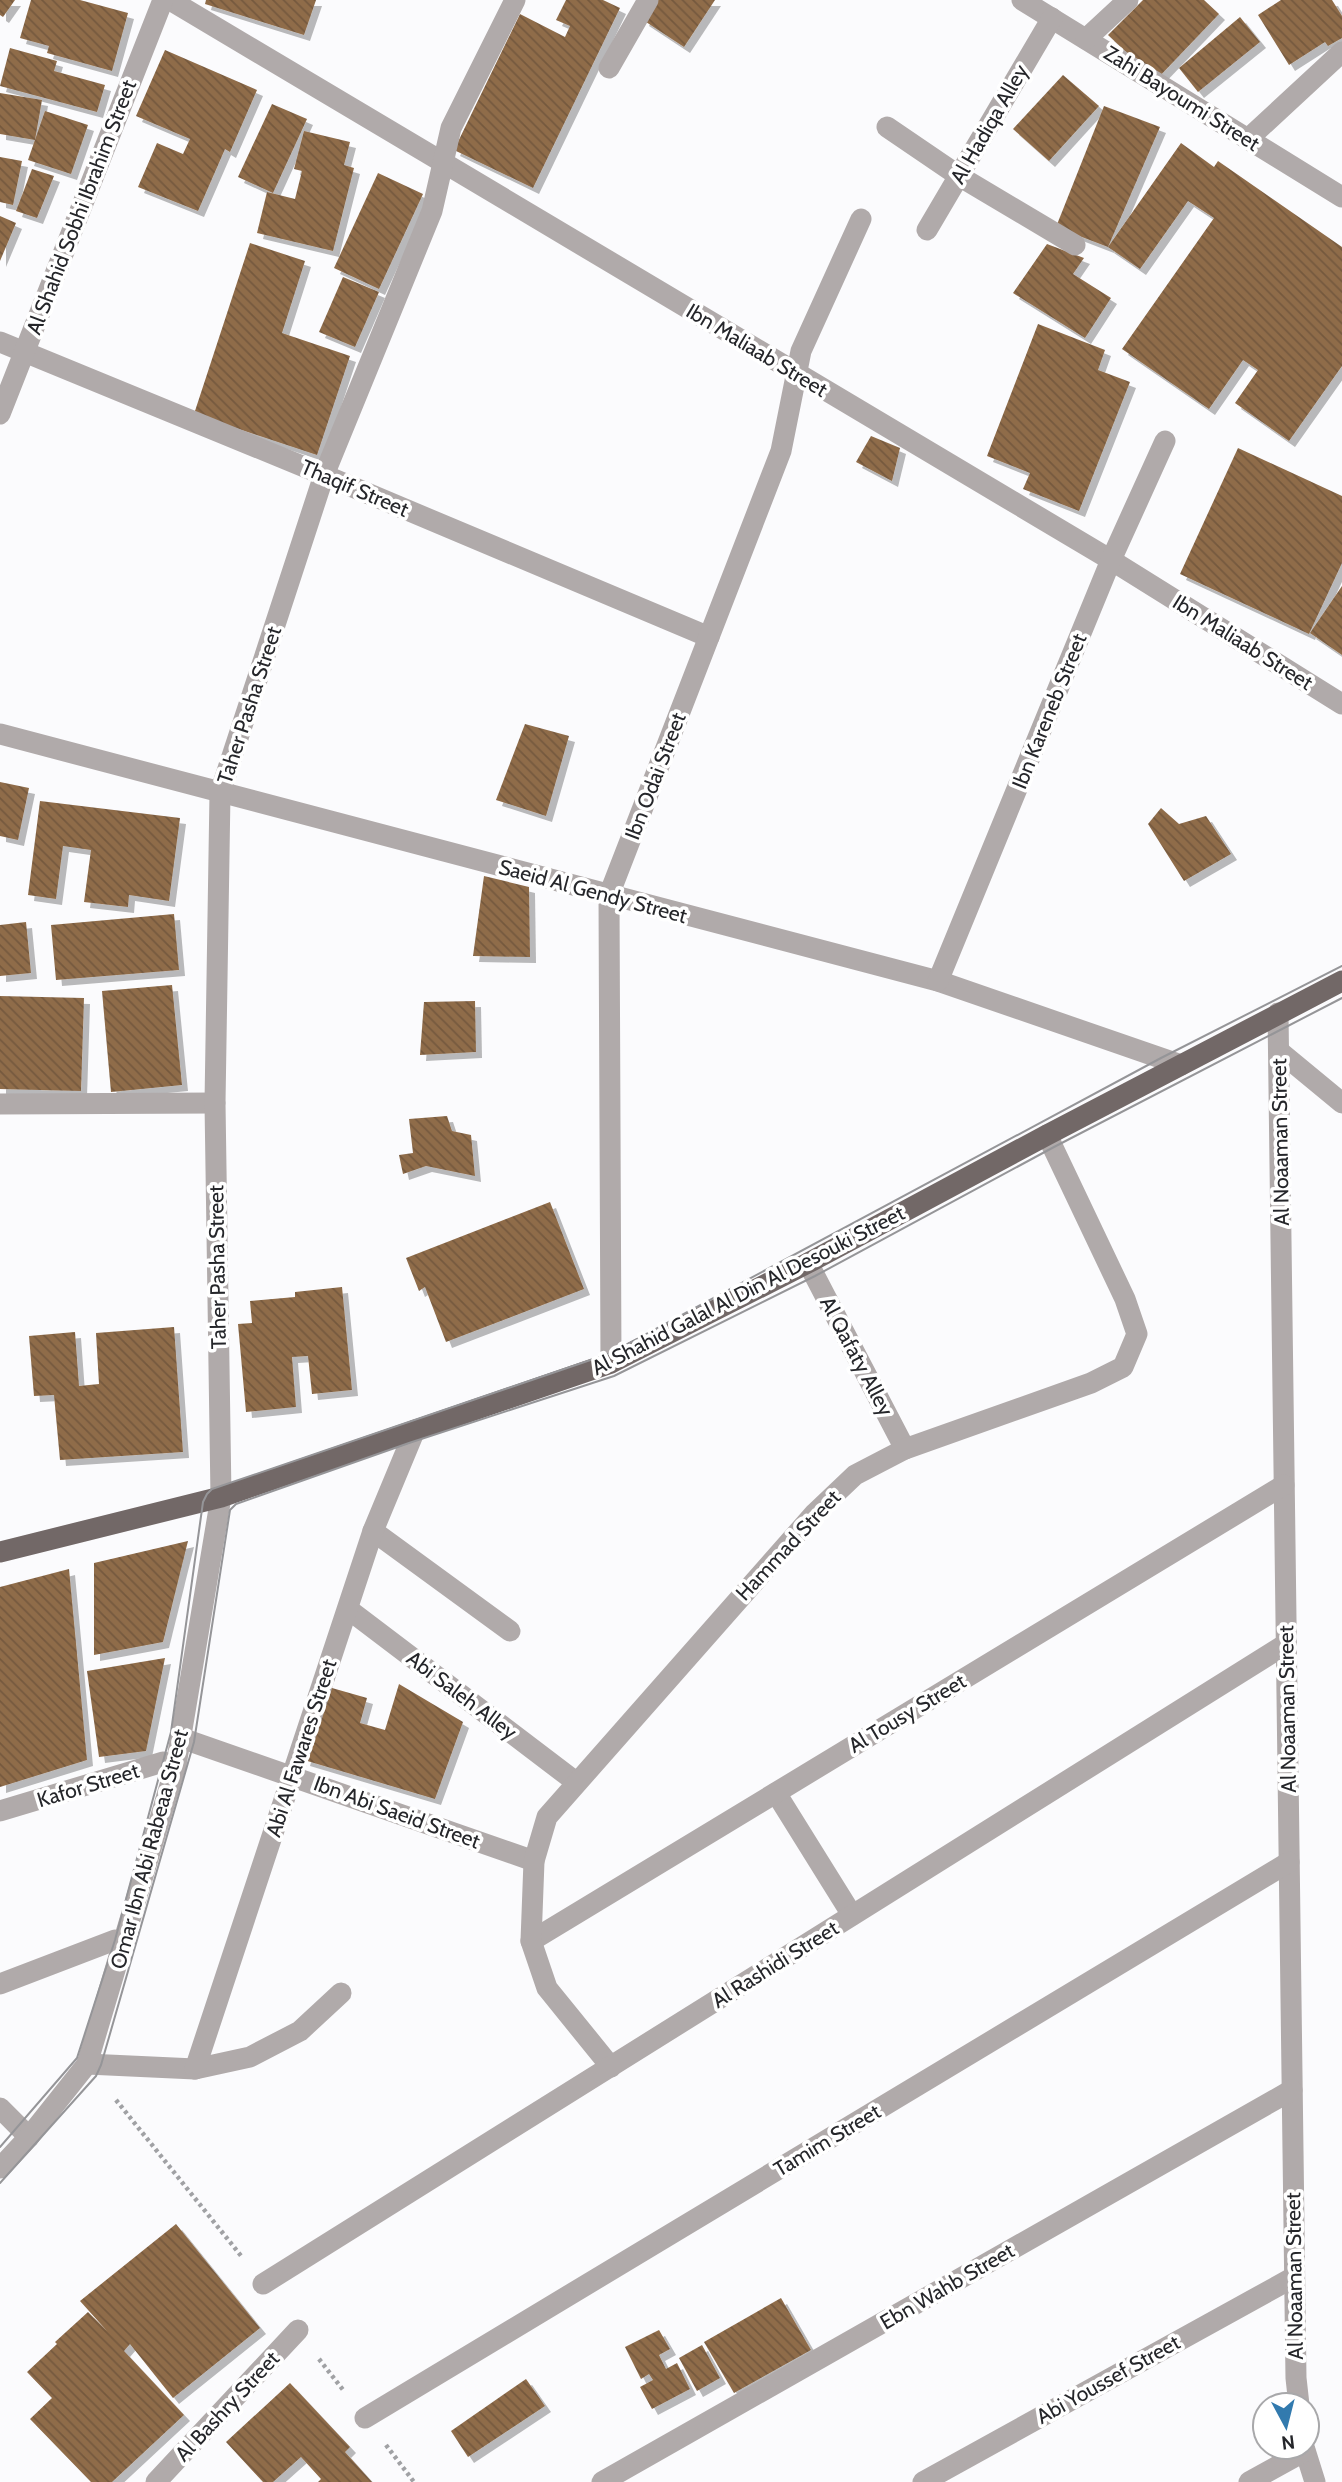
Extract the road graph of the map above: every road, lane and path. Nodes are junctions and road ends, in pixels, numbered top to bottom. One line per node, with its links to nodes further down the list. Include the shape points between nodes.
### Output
1 (163, 0): 20 (street, Al Shahid Sobhi Ibrahim Street)
2 (170, 0): 13 (street, Ibn Maliaab Street)
3 (515, 0): 13 (street, Taher Pasha Street, via 452,128)
4 (648, 0): 10 (street)
5 (1022, 0): 7 (street, Zahi Bayoumi Street)
6 (1128, 0): 8 (street)
7 (1052, 18): 8 (street, Zahi Bayoumi Street); 14 (street, Al Hadiqa Alley)
8 (1086, 39): 12 (street, Zahi Bayoumi Street)
9 (1342, 52): 12 (street)
10 (609, 68)
11 (887, 127): 14 (street)
12 (1248, 139): 15 (street, Zahi Bayoumi Street)
13 (443, 164): 21 (street, Ibn Maliaab Street); 24 (street, Taher Pasha Street, via 432,211)
14 (959, 176): 17 (street, Al Hadiqa Alley); 18 (street)
15 (1342, 197)
16 (861, 219): 21 (street, Ibn Odai Street, via 810,329)
17 (927, 230)
18 (1075, 245)
19 (0, 342): 20 (street, Thaqif Street)
20 (25, 352): 22 (street, Al Shahid Sobhi Ibrahim Street); 24 (street, Thaqif Street)
21 (797, 374): 25 (street, Ibn Maliaab Street); 26 (street, Ibn Odai Street, via 781,451)
22 (0, 414)
23 (1165, 442): 25 (street, Ibn Kareneb Street)
24 (324, 475): 26 (street, Thaqif Street); 29 (street, Taher Pasha Street)
25 (1111, 560): 27 (street, Ibn Maliaab Street); 31 (street, Ibn Kareneb Street)
26 (709, 637): 30 (street, Ibn Odai Street)
27 (1342, 704)
28 (0, 734): 29 (street, Saeid Al Gendy Street)
29 (219, 793): 30 (street, Saeid Al Gendy Street); 38 (street, Taher Pasha Street)
30 (608, 895): 31 (street, Saeid Al Gendy Street); 41 (street, Ibn Odai Street)
31 (938, 981): 35 (street, Saeid Al Gendy Street)
32 (1342, 981): 33 (main road, Al Shahid Galal Al Din Al Desouki Street)
33 (1278, 1013): 34 (street, Al Noaaman Street); 35 (main road, Al Shahid Galal Al Din Al Desouki Street)
34 (1279, 1051): 36 (street); 44 (street, Al Noaaman Street)
35 (1181, 1065): 39 (main road, Al Shahid Galal Al Din Al Desouki Street)
36 (1342, 1102)
37 (0, 1104): 38 (street)
38 (215, 1104): 45 (street, Taher Pasha Street)
39 (1047, 1135): 40 (main road, Al Shahid Galal Al Din Al Desouki Street); 43 (street, Hammad Street, via 1137,1334 1123,1367 1091,1383)
40 (808, 1264): 41 (main road, Al Shahid Galal Al Din Al Desouki Street); 43 (street, Al Qafaty Alley)
41 (611, 1363): 42 (main road, Al Shahid Galal Al Din Al Desouki Street)
42 (415, 1430): 45 (main road, Al Shahid Galal Al Din Al Desouki Street); 46 (street, Abi Al Fawares Street)
43 (905, 1449): 54 (street, Hammad Street, via 855,1475 815,1513)
44 (1284, 1485): 50 (street, Al Noaaman Street); 55 (street, Al Tousy Street)
45 (220, 1497): 47 (main road, Al Shahid Galal Al Din Al Desouki Street); 51 (street, Omar Ibn Abi Rabeaa Street)
46 (373, 1531): 48 (street, Abi Al Fawares Street); 49 (street)
47 (0, 1552)
48 (348, 1609): 53 (street, Abi Al Fawares Street); 54 (street, Abi Saleh Alley)
49 (510, 1631)
50 (1286, 1644): 58 (street, Al Noaaman Street); 59 (street, Al Rashidi Street)
51 (181, 1738): 52 (street, Omar Ibn Abi Rabeaa Street); 53 (street, Ibn Abi Saeid Street)
52 (176, 1765): 56 (street, Kafor Street, via 163,1762); 61 (street, Omar Ibn Abi Rabeaa Street)
53 (292, 1775): 57 (street, Ibn Abi Saeid Street); 66 (street, Abi Al Fawares Street)
54 (576, 1782): 57 (street, Hammad Street, via 547,1817)
55 (776, 1793): 59 (street); 60 (street, Al Tousy Street)
56 (0, 1811)
57 (534, 1861): 60 (street, Hammad Street)
58 (1289, 1862): 67 (street, Al Noaaman Street); 75 (street, Tamim Street)
59 (852, 1916): 65 (street, Al Rashidi Street)
60 (531, 1941): 65 (street, Hammad Street, via 547,1988)
61 (124, 1943): 62 (street, via 115,1940); 64 (street, Omar Ibn Abi Rabeaa Street)
62 (0, 1984)
63 (341, 1993): 66 (street, via 300,2031 250,2057)
64 (87, 2064): 66 (street); 69 (street, Omar Ibn Abi Rabeaa Street)
65 (611, 2067): 72 (street, Al Rashidi Street)
66 (195, 2069)
67 (1292, 2090): 71 (street, Al Noaaman Street); 79 (street, Ebn Wahb Street)
68 (0, 2108): 69 (street)
69 (29, 2137): 70 (street, Omar Ibn Abi Rabeaa Street)
70 (0, 2168)
71 (1294, 2277): 74 (street, Al Noaaman Street); 80 (street, Abi Youssef Street)
72 (263, 2284)
73 (298, 2330): 78 (street, Al Bashry Street)
74 (1297, 2391)
75 (365, 2418)
76 (1284, 2461): 81 (street)
77 (1308, 2461): 82 (street)
78 (156, 2482)
79 (602, 2482)
80 (923, 2482)
81 (1249, 2482)
82 (1315, 2482)

